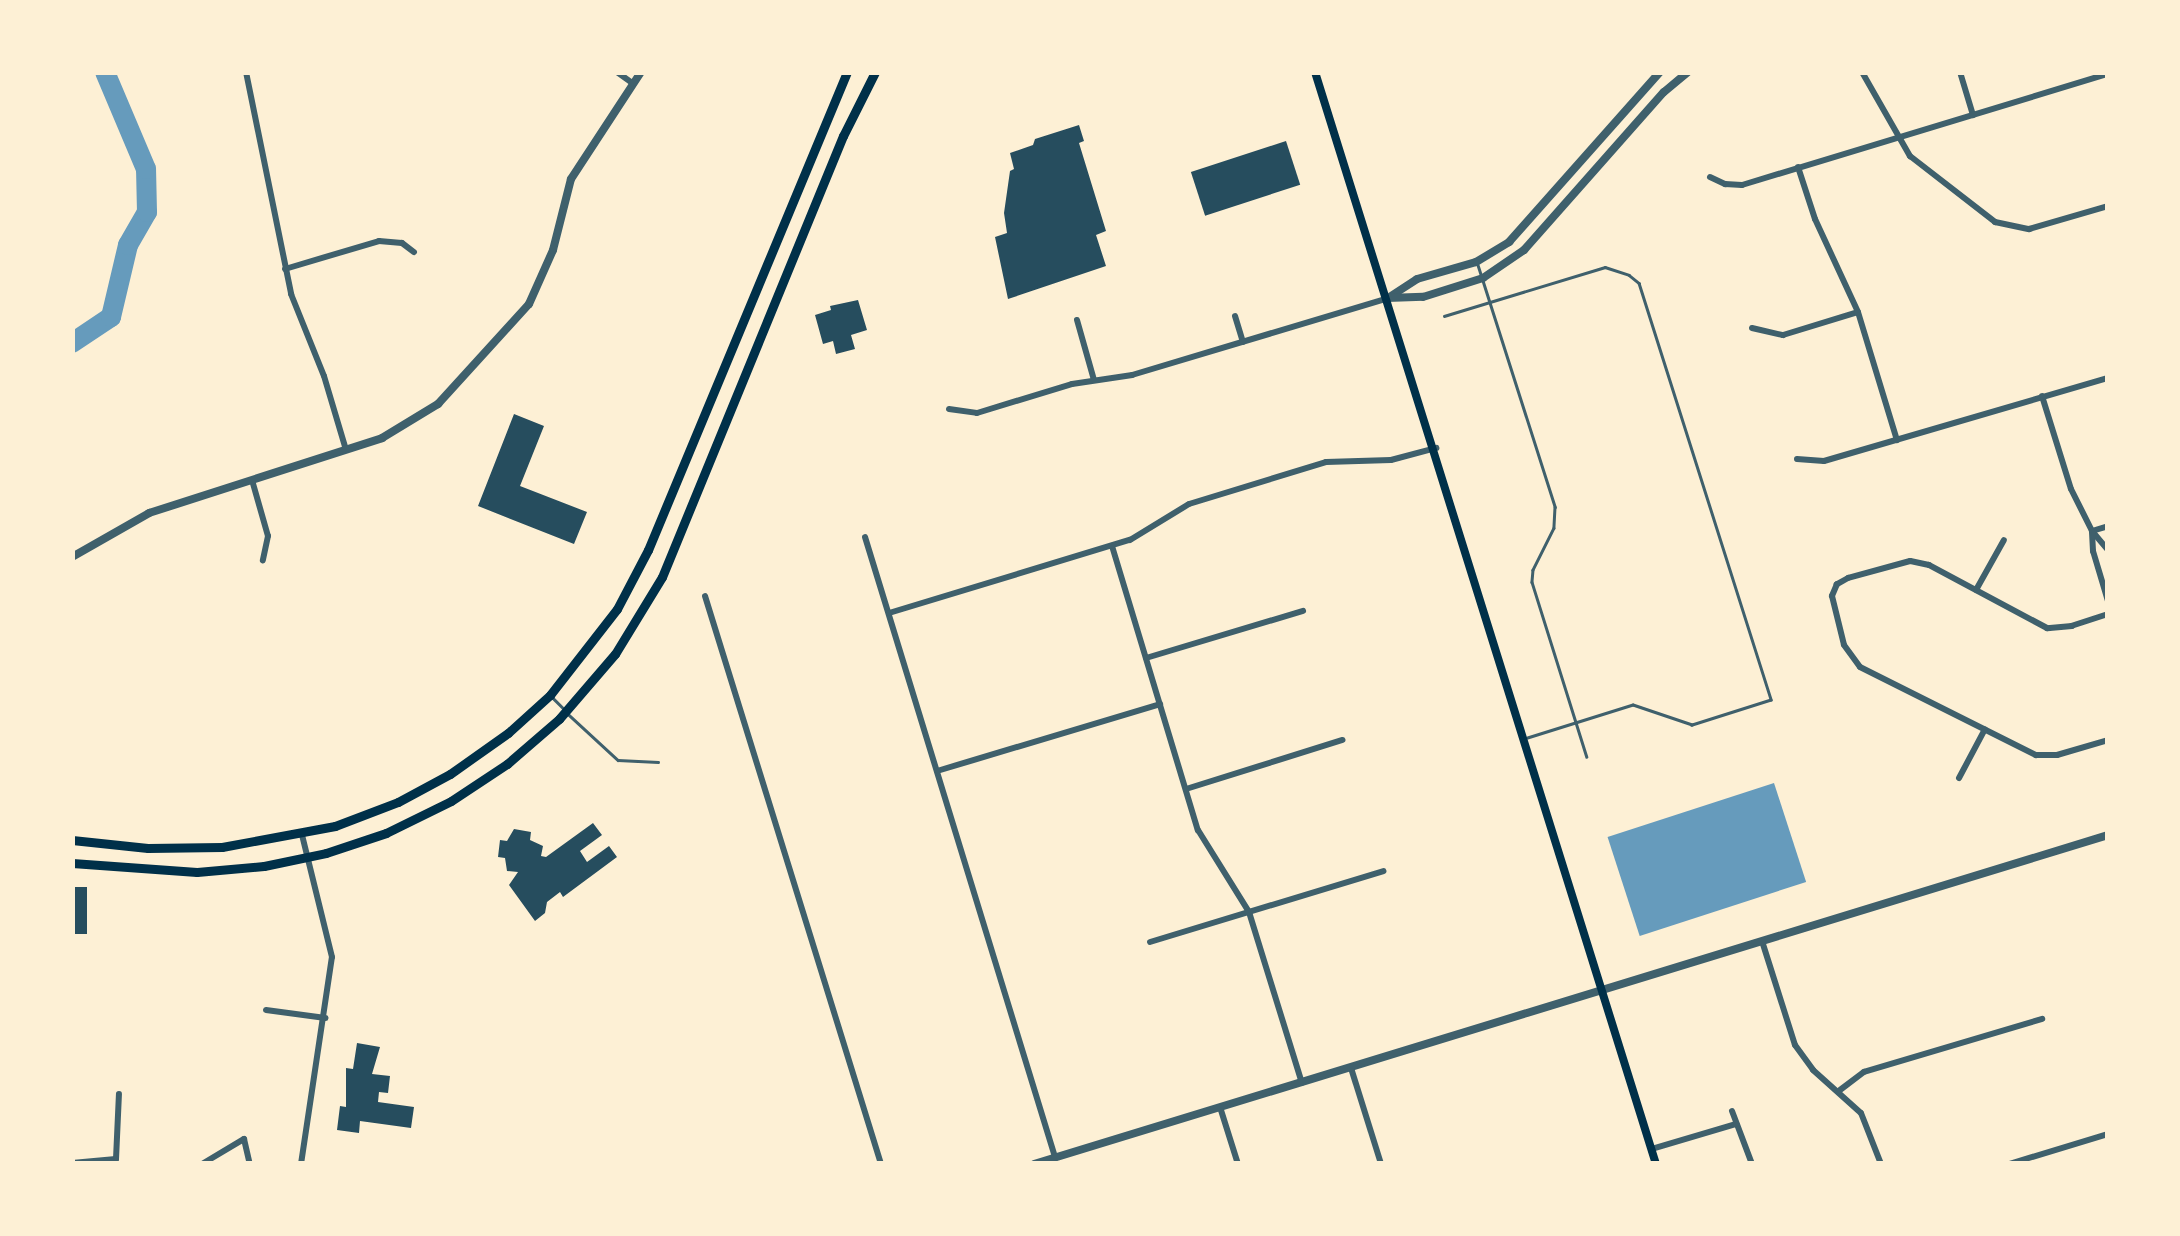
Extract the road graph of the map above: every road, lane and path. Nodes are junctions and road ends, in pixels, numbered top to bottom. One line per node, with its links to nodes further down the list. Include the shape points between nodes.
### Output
1 (246, 72): 20 (street)
2 (617, 72): 12 (street)
3 (641, 72): 12 (street)
4 (848, 72): 54 (main road, via 643,561 602,632)
5 (874, 72): 56 (main road, via 662,577 615,654)
6 (1314, 72): 22 (main road)
7 (1660, 72): 19 (street, via 1508,242)
8 (1688, 72): 21 (street, via 1524,250)
9 (1862, 72): 14 (street)
10 (1960, 72): 13 (street)
11 (2108, 74): 13 (street)
12 (632, 83): 36 (street, via 571,179 542,282 511,330 424,414)
13 (1972, 115): 14 (street)
14 (1896, 137): 15 (street); 17 (street, via 1922,170 2004,227 2029,229)
15 (1798, 168): 16 (street, via 1742,185); 24 (street, via 1814,220)
16 (1710, 177)
17 (2108, 206)
18 (414, 252): 20 (street, via 402,242 379,241)
19 (1476, 262): 21 (lane); 22 (street, via 1417,279)
20 (286, 270): 36 (street)
21 (1484, 278): 22 (street, via 1422,297); 23 (lane)
22 (1387, 298): 29 (street); 35 (main road)
23 (1492, 302): 26 (lane); 57 (lane, via 1555,507 1554,528 1531,576); 57 (lane, via 1604,267 1630,274 1638,284 1771,700 1692,725 1666,720 1640,704)
24 (1858, 312): 28 (street, via 1783,334); 34 (street)
25 (1235, 316): 29 (street)
26 (1444, 316)
27 (1077, 320): 31 (street)
28 (1752, 328)
29 (1243, 342): 31 (street)
30 (2108, 378): 32 (street)
31 (1094, 380): 33 (street, via 977,413)
32 (2042, 396): 34 (street); 40 (street, via 2071,489)
33 (949, 409)
34 (1897, 440): 37 (street, via 1824,461)
35 (1436, 448): 43 (street, via 1391,460 1336,459 1308,467 1189,504 1148,533); 59 (main road)
36 (346, 450): 38 (street)
37 (1797, 459)
38 (252, 480): 45 (street, via 149,513); 46 (street, via 268,536)
39 (2108, 526): 40 (street)
40 (2092, 531): 44 (street); 49 (street)
41 (865, 537): 51 (street)
42 (2004, 540): 47 (street)
43 (1112, 546): 51 (street); 53 (street)
44 (2108, 550)
45 (72, 557)
46 (263, 560)
47 (1976, 590): 52 (street, via 2047,628); 58 (street, via 1910,561 1848,578 1834,589 1832,603 1844,645 1860,667)
48 (705, 596): 96 (street)
49 (2108, 601)
50 (1302, 611): 53 (street)
51 (888, 614): 64 (street)
52 (2108, 614)
53 (1146, 658): 55 (street)
54 (550, 696): 56 (lane); 67 (main road, via 438,782)
55 (1160, 704): 64 (street); 66 (street)
56 (566, 712): 63 (lane, via 618,760); 70 (main road, via 507,764 451,801 386,833)
57 (1576, 723): 59 (lane); 62 (lane)
58 (1985, 730): 61 (street, via 2046,756); 65 (street)
59 (1526, 738): 76 (main road)
60 (1342, 740): 66 (street)
61 (2108, 740)
62 (1587, 757)
63 (658, 762)
64 (937, 771): 89 (street)
65 (1959, 778)
66 (1186, 788): 73 (street, via 1204,844)
67 (302, 835): 69 (main road, via 174,849); 70 (street)
68 (2108, 835): 74 (street)
69 (72, 840)
70 (309, 857): 71 (main road, via 197,872); 78 (street, via 332,957)
71 (72, 864)
72 (1383, 870): 73 (street)
73 (1249, 912): 75 (street); 81 (street)
74 (1762, 941): 76 (street); 82 (street, via 1795,1045)
75 (1150, 942)
76 (1603, 990): 80 (street); 88 (main road)
77 (266, 1010): 78 (street)
78 (326, 1018): 95 (street)
79 (2042, 1019): 82 (street, via 1864,1072)
80 (1351, 1068): 81 (street); 99 (street)
81 (1302, 1082): 84 (street)
82 (1840, 1090): 102 (street, via 1869,1127)
83 (119, 1094): 91 (street, via 118,1150)
84 (1220, 1107): 89 (street); 98 (street)
85 (1732, 1111): 86 (street)
86 (1736, 1124): 88 (street); 101 (street)
87 (2108, 1134): 92 (street)
88 (1652, 1149): 100 (main road)
89 (1055, 1157): 97 (street)
90 (72, 1162): 91 (street)
91 (108, 1163)
92 (2010, 1163)
93 (202, 1164): 94 (street, via 244,1139)
94 (250, 1164)
95 (301, 1164)
96 (882, 1164)
97 (1034, 1164)
98 (1238, 1164)
99 (1381, 1164)
100 (1656, 1164)
101 (1752, 1164)
102 (1881, 1164)

